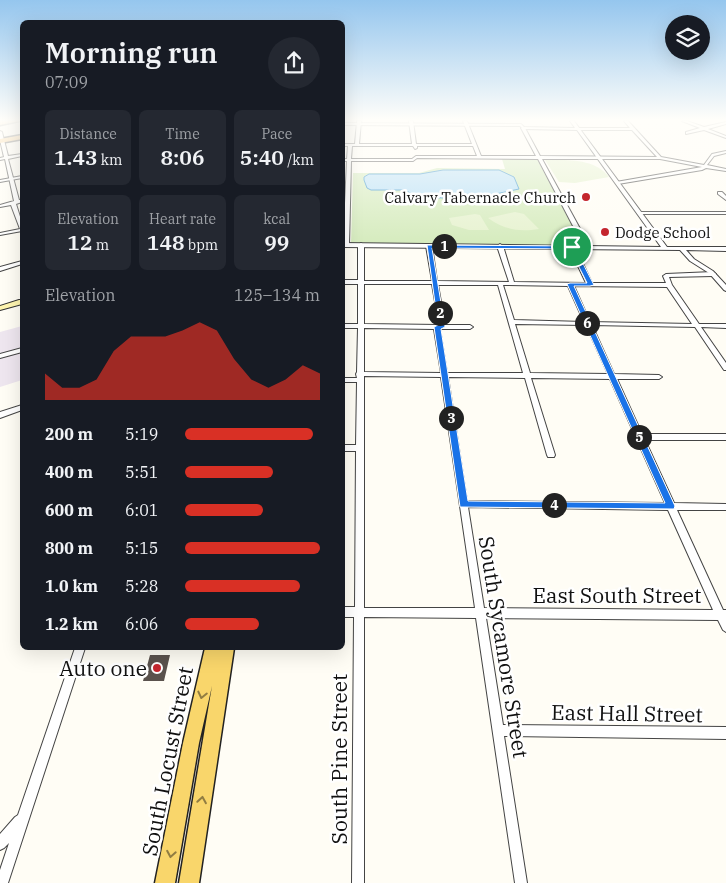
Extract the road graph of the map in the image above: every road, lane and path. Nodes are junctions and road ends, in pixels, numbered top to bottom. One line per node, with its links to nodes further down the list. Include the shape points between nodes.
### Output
1 (7, 162): 10 (street)
2 (350, 162): 14 (street)
3 (541, 162): 30 (street)
4 (602, 162): 12 (street)
5 (681, 162): 7 (street)
6 (708, 162): 7 (street)
7 (704, 167): 8 (street); 12 (street)
8 (726, 172)
9 (20, 177): 10 (street)
10 (11, 179): 11 (street); 17 (street)
11 (0, 181)
12 (618, 183): 19 (street)
13 (345, 184): 14 (street)
14 (349, 184): 23 (street)
15 (720, 193): 16 (street)
16 (726, 199)
17 (18, 202): 18 (street); 21 (street)
18 (0, 206)
19 (639, 212): 20 (street); 31 (street)
20 (726, 213)
21 (20, 216)
22 (20, 229): 24 (street)
23 (345, 233)
24 (0, 234)
25 (345, 245): 26 (street)
26 (361, 246): 27 (street); 38 (street, South Pine Street)
27 (429, 246): 28 (street); 39 (street, South Sycamore Street)
28 (500, 246): 29 (street); 41 (street)
29 (572, 247): 30 (street); 43 (street)
30 (587, 247): 31 (street)
31 (665, 248): 32 (street)
32 (681, 248): 33 (street); 36 (street, via 692,260)
33 (726, 249)
34 (20, 264): 35 (street)
35 (0, 269)
36 (714, 274): 44 (street, via 671,274 666,276); 45 (street)
37 (345, 282): 38 (street)
38 (359, 282): 39 (street); 53 (street, South Pine Street)
39 (436, 283): 40 (street); 54 (street, South Sycamore Street)
40 (500, 284): 41 (street); 48 (street)
41 (512, 284): 42 (street)
42 (570, 284): 43 (street); 49 (street)
43 (590, 285): 44 (street)
44 (669, 285): 51 (street)
45 (726, 289)
46 (20, 303): 47 (main road)
47 (0, 308)
48 (511, 322): 49 (street); 60 (street)
49 (587, 324): 51 (street); 61 (street)
50 (345, 326): 53 (street)
51 (697, 326): 52 (street); 58 (street)
52 (726, 326)
53 (359, 327): 54 (street); 62 (street, South Pine Street)
54 (439, 327): 55 (street); 59 (street, South Sycamore Street)
55 (470, 327)
56 (20, 351): 57 (street)
57 (0, 356)
58 (726, 368)
59 (445, 375): 60 (street); 62 (street); 72 (street, South Sycamore Street)
60 (528, 375): 61 (street); 71 (street)
61 (611, 376): 63 (street); 67 (street)
62 (359, 377): 64 (street); 70 (street, South Pine Street)
63 (659, 377)
64 (345, 379)
65 (20, 409): 66 (street)
66 (0, 415)
67 (639, 437): 68 (street); 73 (street)
68 (726, 437)
69 (345, 448): 70 (street)
70 (359, 448): 76 (street, South Pine Street)
71 (551, 455)
72 (464, 504): 73 (street); 77 (street, South Sycamore Street)
73 (671, 506): 74 (street); 78 (street)
74 (726, 507)
75 (345, 612): 76 (street, East South Street)
76 (358, 612): 77 (street, East South Street); 90 (street, South Pine Street)
77 (479, 613): 78 (street, East South Street); 83 (street, South Sycamore Street)
78 (723, 615): 79 (street)
79 (726, 627)
80 (79, 650): 85 (street)
81 (213, 650): 88 (main road, South Locust Street, one-way to 88, via 191,743)
82 (226, 650): 89 (main road, South Locust Street, one-way to 82)
83 (497, 730): 84 (street, East Hall Street); 91 (street, South Sycamore Street)
84 (726, 733)
85 (25, 813): 86 (street); 87 (street)
86 (0, 844)
87 (2, 883)
88 (165, 883)
89 (189, 883)
90 (358, 883)
91 (521, 883)

